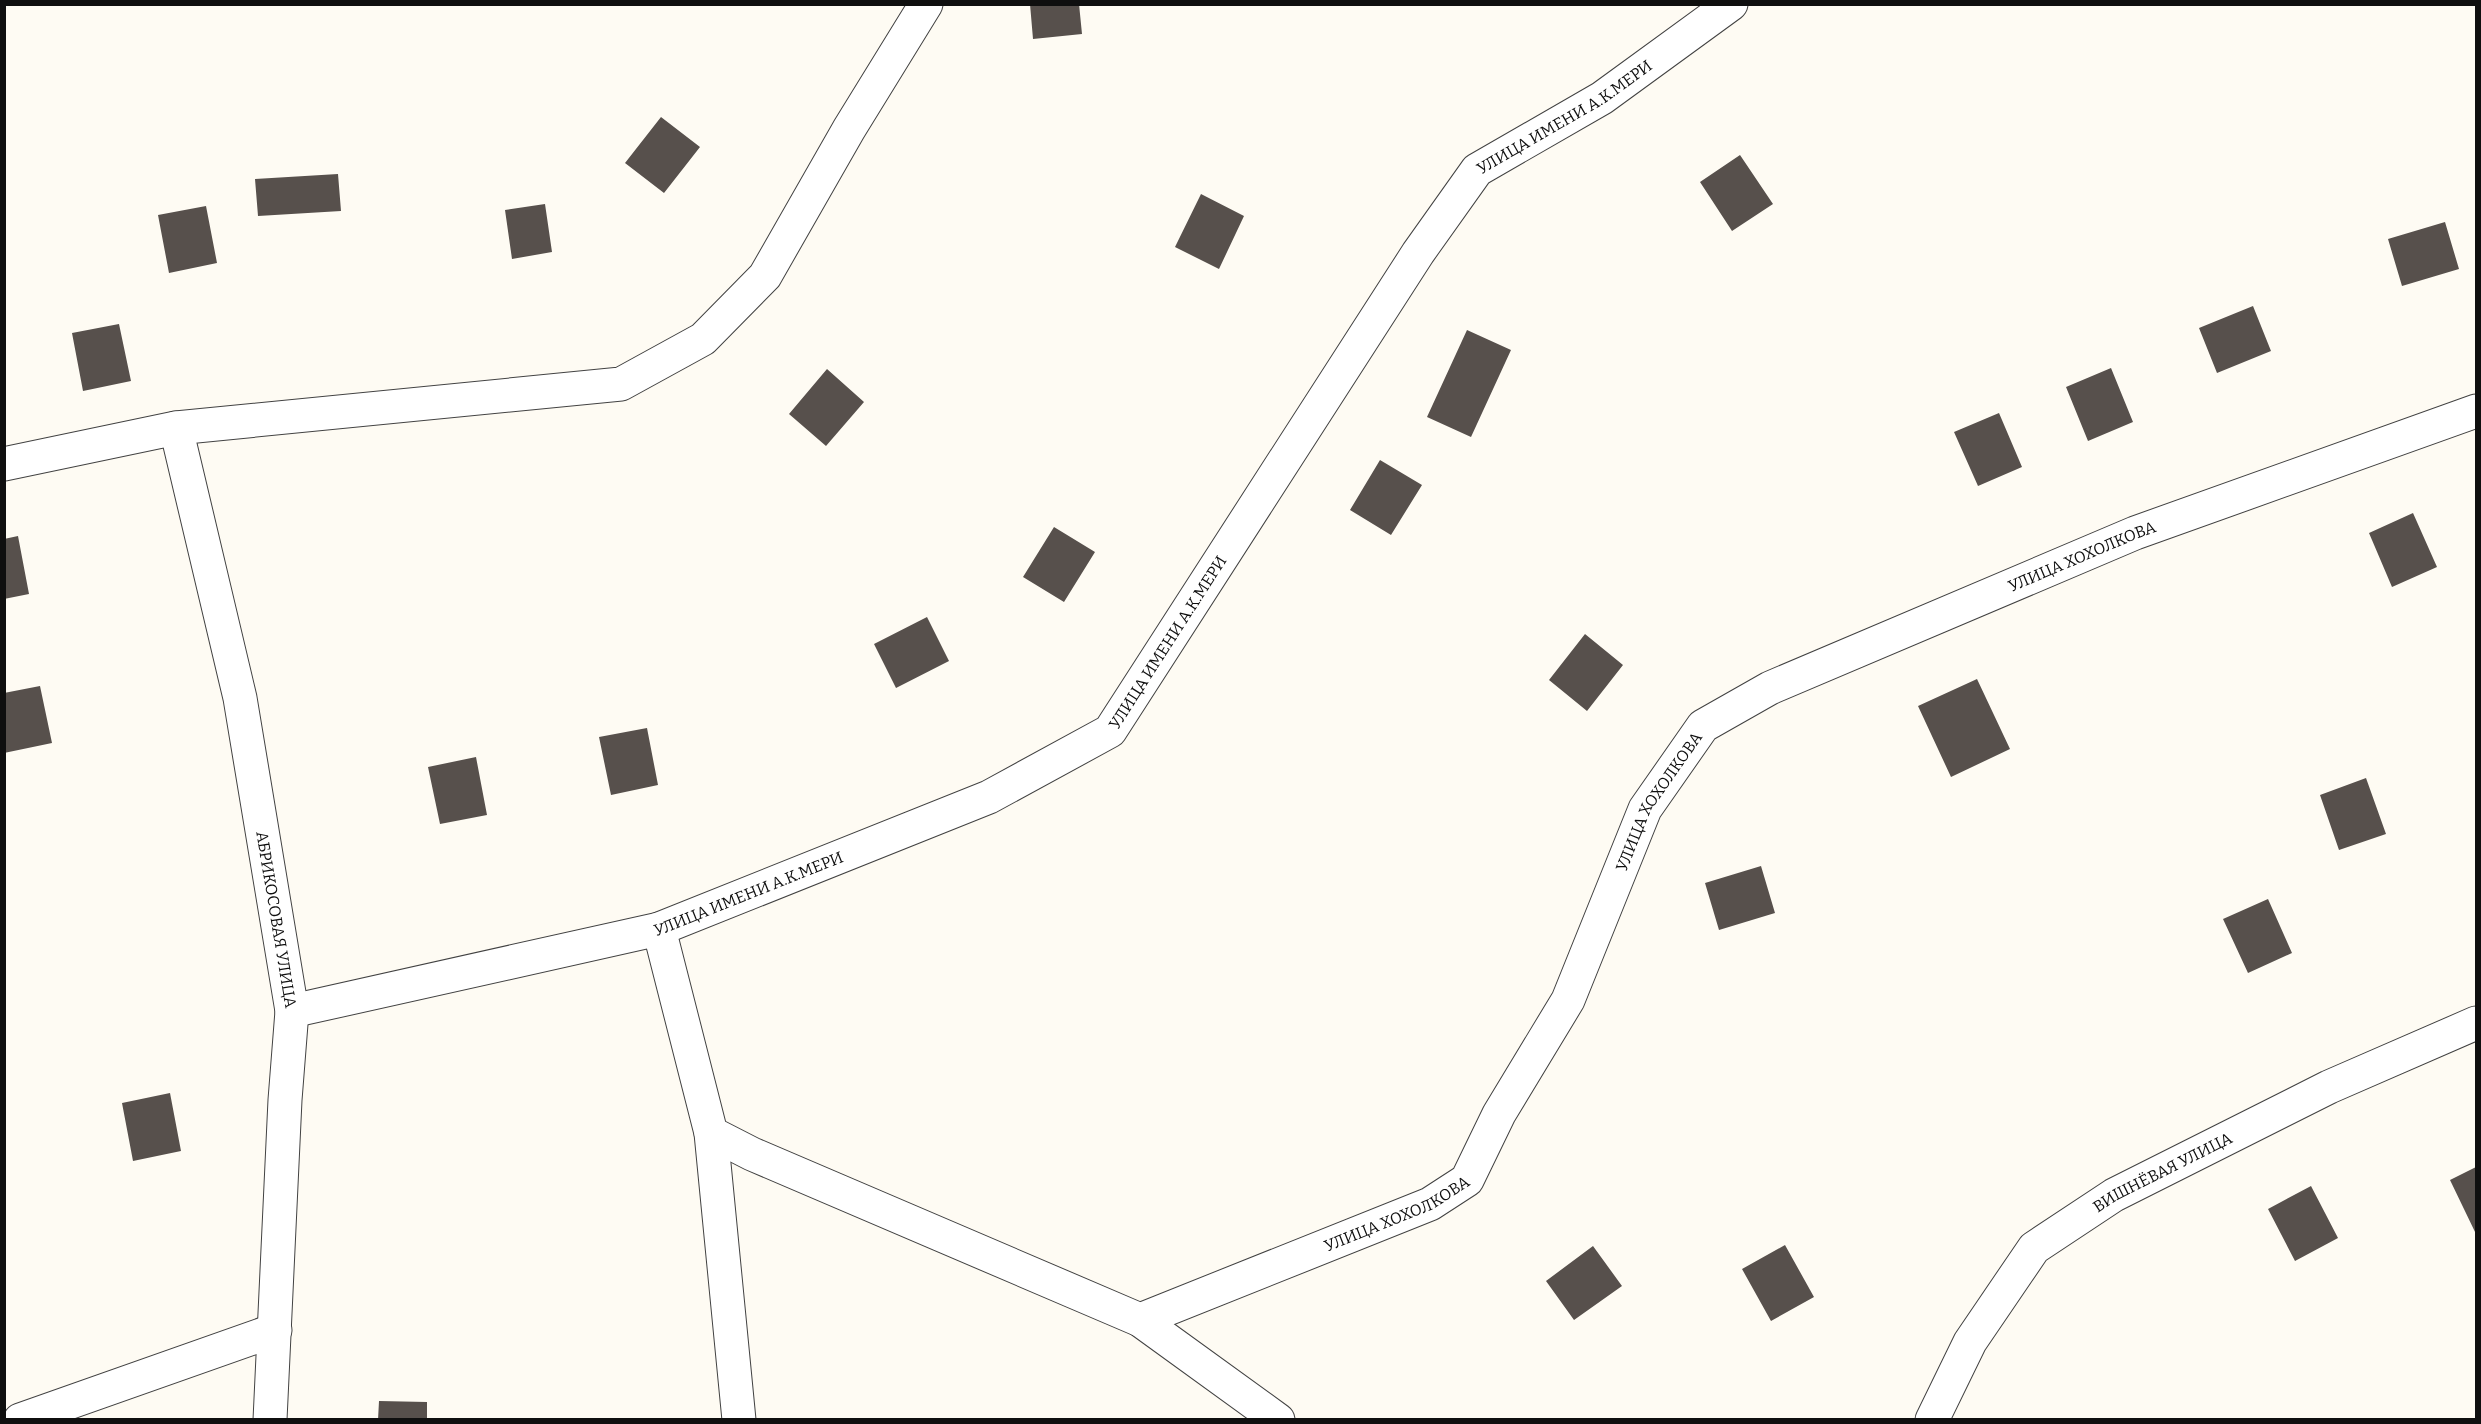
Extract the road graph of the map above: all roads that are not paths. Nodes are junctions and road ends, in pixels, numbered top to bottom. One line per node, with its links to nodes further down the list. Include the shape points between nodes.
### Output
1 (926, 4): 4 (street, via 765,276 704,339 621,384)
2 (1731, 4): 6 (street, УЛИЦА ИМЕНИ А.К.МЕРИ, via 1602,98 1477,170 1418,253 1110,731 989,797)
3 (2476, 411): 10 (street, УЛИЦА ХОХОЛКОВА, via 2135,533 1770,688 1702,726 1644,809 1568,1000 1499,1114 1467,1180 1430,1204)
4 (176, 428): 5 (street); 7 (street, АБРИКОСОВАЯ УЛИЦА, via 240,698)
5 (4, 464)
6 (659, 929): 7 (street, УЛИЦА ИМЕНИ А.К.МЕРИ); 9 (street)
7 (292, 1011): 11 (street, АБРИКОСОВАЯ УЛИЦА)
8 (2476, 1023): 16 (street, ВИШНЁВАЯ УЛИЦА, via 2330,1087 2135,1184 2034,1248 1970,1341)
9 (711, 1133): 10 (street); 14 (street)
10 (1140, 1320): 15 (street)
11 (275, 1330): 12 (street); 13 (street, АБРИКОСОВАЯ УЛИЦА)
12 (20, 1419)
13 (270, 1419)
14 (739, 1419)
15 (1278, 1419)
16 (1932, 1419)

